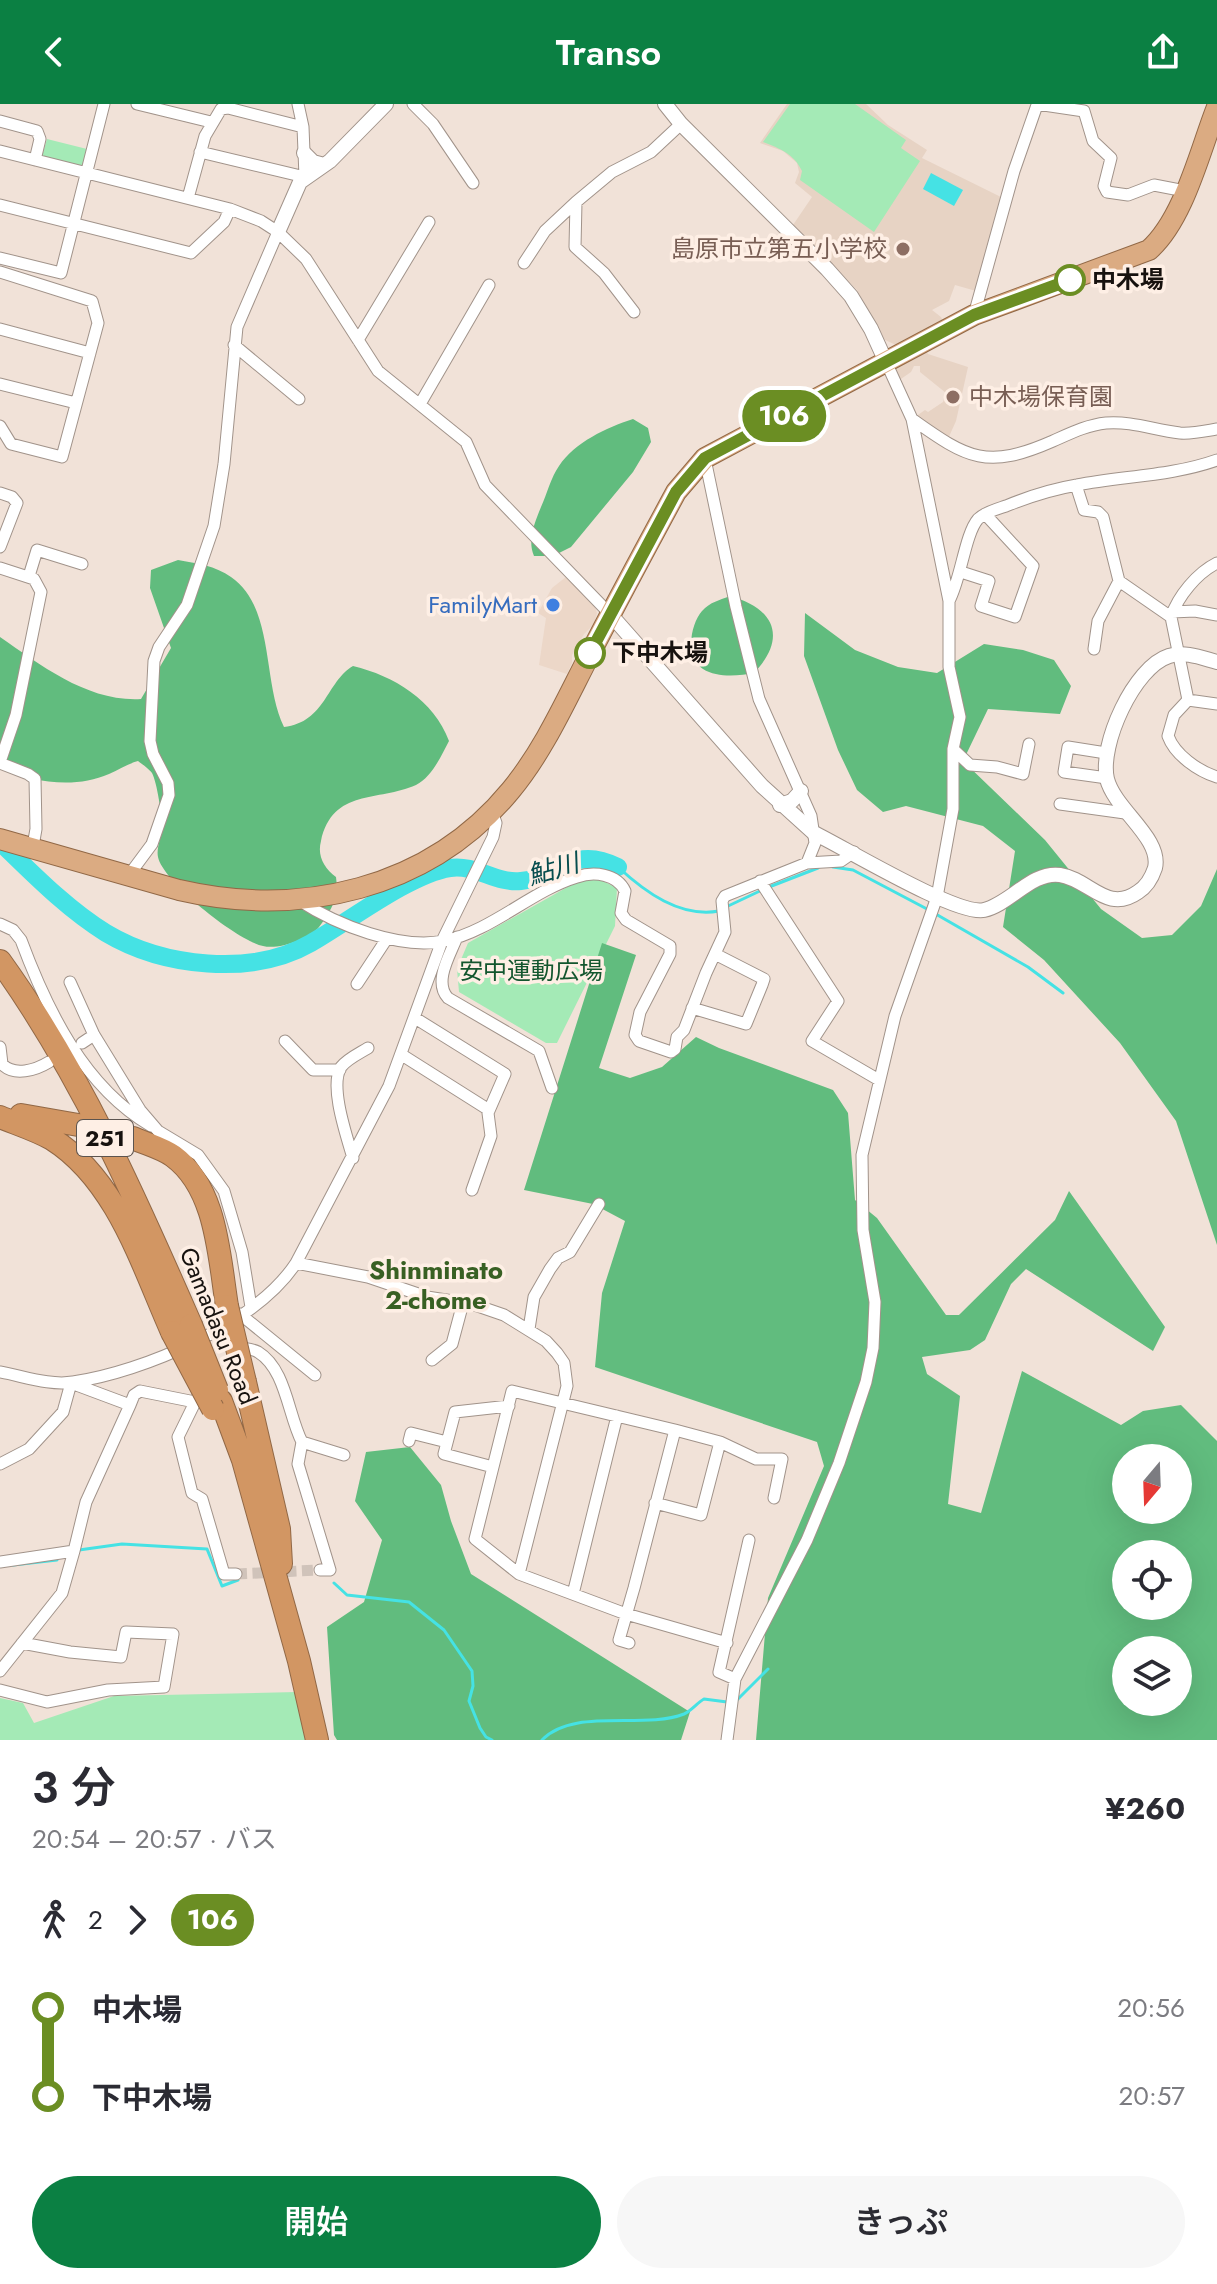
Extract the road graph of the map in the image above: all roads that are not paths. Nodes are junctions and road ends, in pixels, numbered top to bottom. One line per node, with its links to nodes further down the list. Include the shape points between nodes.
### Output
1 (104, 104): 19 (street)
2 (137, 104): 10 (street)
3 (298, 104): 12 (street)
4 (386, 104): 18 (street)
5 (413, 104): 21 (street)
6 (665, 104): 11 (street)
7 (1037, 104): 22 (street, via 1084,111 1093,141 1111,158 1107,192 1128,195 1154,185); 35 (street)
8 (1217, 107): 13 (highway)
9 (0, 121): 17 (street, via 37,131)
10 (211, 122): 12 (street, via 228,108); 15 (street)
11 (681, 124): 24 (street, via 651,152 612,172); 40 (street, via 851,296)
12 (303, 127): 16 (street)
13 (1211, 142): 22 (highway)
14 (0, 151): 17 (street)
15 (200, 152): 20 (street); 23 (street)
16 (304, 153): 18 (street); 20 (street)
17 (35, 160): 19 (street)
18 (324, 165): 20 (street)
19 (87, 172): 23 (street); 28 (street)
20 (305, 177): 29 (street)
21 (473, 183)
22 (1185, 191): 35 (highway, via 1165,232 1149,250)
23 (188, 198): 26 (street)
24 (576, 202): 31 (street, via 545,231); 34 (street, via 575,247)
25 (0, 205): 28 (street)
26 (230, 209): 28 (street, via 224,222 191,253); 29 (street)
27 (429, 222): 37 (street)
28 (74, 224): 30 (street, via 61,273)
29 (278, 232): 37 (street, via 316,271); 38 (street)
30 (0, 258)
31 (524, 263)
32 (1, 274): 39 (street, via 92,301 98,323)
33 (489, 285): 44 (street)
34 (634, 312)
35 (974, 315): 40 (highway)
36 (0, 329): 39 (street)
37 (358, 340): 44 (street, via 378,371)
38 (234, 345): 42 (street); 85 (street, via 214,526 187,605 159,647 152,675 150,741 168,783 167,807 152,844)
39 (90, 353): 43 (street)
40 (886, 362): 45 (street); 48 (highway)
41 (0, 384): 43 (street)
42 (299, 399)
43 (76, 403): 46 (street, via 62,457 11,444)
44 (420, 404): 61 (street, via 466,442 485,485)
45 (912, 419): 47 (street, via 968,455 985,459 1024,453 1102,424 1143,424 1184,433); 60 (street)
46 (0, 426)
47 (1217, 429)
48 (705, 458): 61 (highway, via 676,492); 75 (street, via 759,699)
49 (1217, 460): 50 (street, via 1195,468)
50 (1076, 485): 52 (street); 59 (street, via 1084,510 1103,517)
51 (0, 493): 53 (street, via 17,503)
52 (985, 514): 57 (street, via 973,529); 57 (street, via 1033,566 1015,617 981,606 989,581)
53 (0, 547)
54 (1217, 563): 62 (street, via 1200,575)
55 (82, 564): 58 (street, via 37,550)
56 (0, 568): 58 (street)
57 (961, 572): 60 (street)
58 (29, 576): 72 (street, via 41,592 16,715)
59 (1119, 581): 62 (street); 64 (street, via 1098,621)
60 (949, 601): 70 (street, via 949,667 960,717)
61 (610, 614): 77 (street); 78 (highway, via 529,767)
62 (1172, 615): 63 (street); 65 (street)
63 (1217, 615)
64 (1094, 649)
65 (1179, 654): 66 (street); 67 (street); 71 (street, via 1160,660 1138,682)
66 (1217, 662)
67 (1188, 700): 68 (street); 73 (street, via 1174,715 1168,736 1176,751)
68 (1217, 704)
69 (1029, 744): 70 (street, via 1023,774 970,765)
70 (953, 749): 88 (street, via 953,809)
71 (1106, 753): 74 (street); 74 (street, via 1068,747 1064,772)
72 (0, 763): 82 (street, via 35,779)
73 (1217, 777)
74 (1107, 778): 79 (street)
75 (801, 791): 77 (street); 80 (street)
76 (1060, 804): 79 (street)
77 (780, 805): 80 (street)
78 (492, 812): 87 (highway, via 443,850 387,879); 92 (street, via 496,830)
79 (1125, 813): 88 (street, via 1156,859 1150,879 1134,894 1106,898 1076,880 1054,875 986,910)
80 (814, 833): 83 (street); 84 (street)
81 (3, 839): 82 (highway)
82 (33, 846): 85 (highway)
83 (854, 852): 84 (street, via 841,861); 88 (street)
84 (807, 863): 86 (street)
85 (129, 875): 87 (highway, via 205,896)
86 (763, 886): 93 (street, via 725,896 726,928); 107 (street, via 838,1001 812,1041)
87 (299, 901): 91 (street)
88 (935, 902): 107 (street)
89 (0, 924): 113 (street, via 21,940 55,1016 98,1084 131,1115)
90 (457, 937): 92 (street); 97 (street, via 574,877 605,876 623,887 621,913 626,920 668,943 671,950 640,1012 637,1039 673,1052); 108 (street, via 441,983 445,995 539,1051)
91 (386, 940): 92 (street); 96 (street)
92 (442, 941): 98 (street)
93 (715, 954): 97 (street); 97 (street, via 764,979 746,1024)
94 (0, 961): 124 (highway, Gamadasu Road / 251, via 49,1035 136,1199)
95 (70, 982): 99 (street)
96 (357, 984)
97 (692, 1008)
98 (415, 1018): 104 (street); 110 (street, via 503,1072)
99 (94, 1035): 101 (street); 113 (street)
100 (285, 1041): 106 (street, via 313,1070)
101 (82, 1043)
102 (0, 1047): 105 (street, via 2,1064 9,1070 34,1070)
103 (368, 1048): 106 (street)
104 (402, 1055): 110 (street); 115 (street)
105 (49, 1062)
106 (340, 1070): 115 (street, via 338,1092)
107 (879, 1080): 157 (street, via 862,1155 863,1230 875,1302 866,1382 807,1540)
108 (552, 1088)
109 (0, 1109): 112 (highway)
110 (489, 1110): 116 (street, via 491,1136)
111 (0, 1117): 124 (highway, via 49,1137 87,1168)
112 (84, 1126)
113 (158, 1131): 120 (street, via 198,1155 224,1191)
114 (133, 1138): 121 (highway, via 173,1155 195,1177)
115 (353, 1158): 118 (street)
116 (472, 1190)
117 (599, 1204): 123 (street, via 534,1297)
118 (296, 1263): 119 (street); 120 (street)
119 (463, 1303): 123 (street, via 488,1308); 125 (street, via 452,1344)
120 (251, 1307): 121 (street)
121 (233, 1310): 122 (street); 127 (street); 151 (highway, bridge, via 279,1529)
122 (218, 1329): 124 (street); 136 (street, via 228,1342 257,1351 274,1367)
123 (529, 1329): 129 (street, via 564,1363)
124 (184, 1335): 128 (street, via 125,1368); 130 (highway, Gamadasu Road / 251, bridge)
125 (432, 1360)
126 (0, 1372): 128 (street)
127 (315, 1375)
128 (71, 1383): 131 (street); 140 (street, via 63,1412 29,1449)
129 (564, 1403): 132 (street, via 512,1391); 133 (street); 149 (street)
130 (210, 1404): 131 (street, via 140,1391); 148 (street, via 180,1430 179,1443 224,1574); 151 (highway, Gamadasu Road / 251, via 243,1460)
131 (130, 1405): 145 (street, via 86,1502)
132 (509, 1406): 137 (street, via 455,1412); 141 (street)
133 (617, 1416): 134 (street); 150 (street)
134 (675, 1430): 138 (street); 143 (street)
135 (409, 1441): 137 (street, via 411,1433)
136 (302, 1442): 139 (street); 147 (street, via 298,1464 330,1570)
137 (447, 1442): 141 (street, via 444,1454)
138 (720, 1442): 142 (street, via 756,1459 782,1459); 143 (street, via 700,1520)
139 (344, 1455)
140 (0, 1464)
141 (493, 1467): 149 (street, via 475,1539)
142 (774, 1498)
143 (655, 1503): 152 (street)
144 (749, 1540): 155 (street)
145 (74, 1551): 146 (street); 153 (street, via 62,1593)
146 (0, 1562)
147 (320, 1570)
148 (236, 1574)
149 (519, 1574): 150 (street)
150 (573, 1594): 152 (street)
151 (282, 1602): 159 (highway, Gamadasu Road / 251)
152 (626, 1614): 154 (street, via 619,1640); 155 (street)
153 (22, 1643): 156 (street); 158 (street, via 121,1657 126,1632 173,1634 164,1687 108,1690 47,1702)
154 (629, 1643)
155 (727, 1643): 157 (street, via 719,1672)
156 (0, 1671)
157 (735, 1679): 160 (street)
158 (0, 1690)
159 (317, 1740)
160 (727, 1740)

